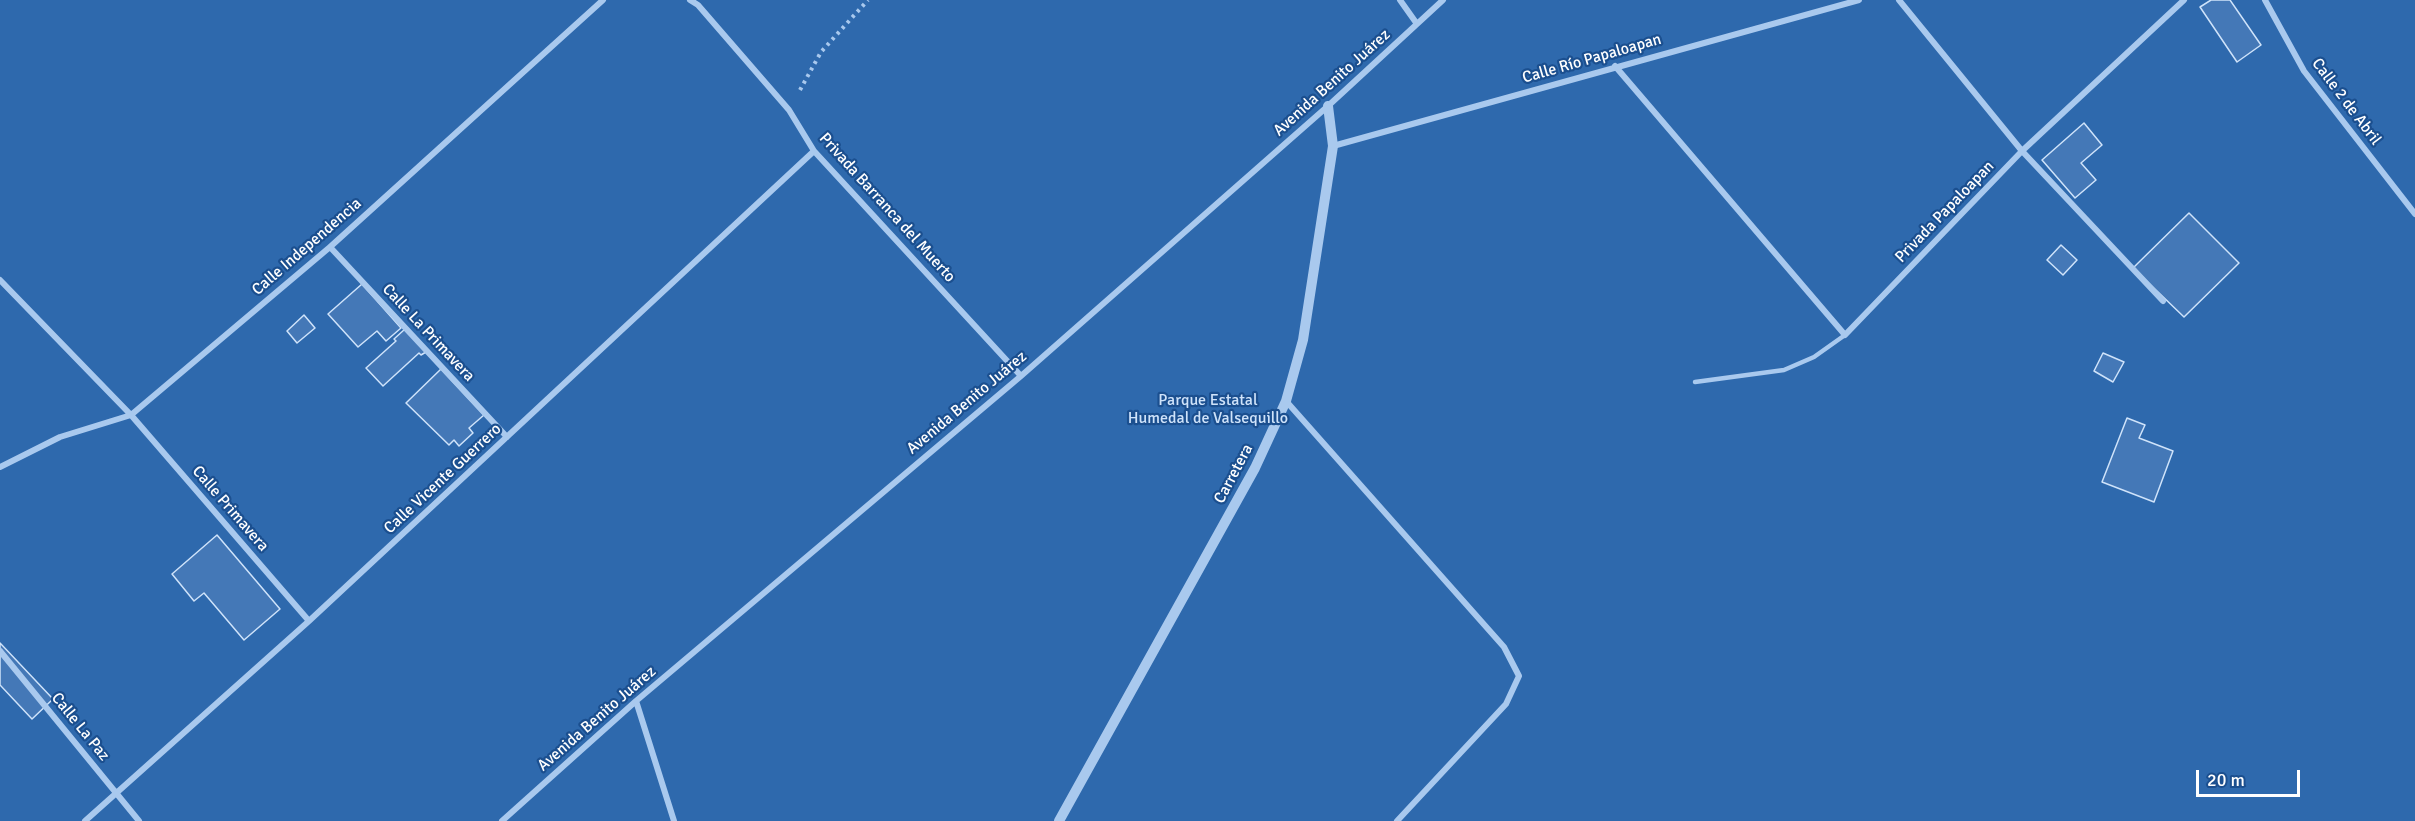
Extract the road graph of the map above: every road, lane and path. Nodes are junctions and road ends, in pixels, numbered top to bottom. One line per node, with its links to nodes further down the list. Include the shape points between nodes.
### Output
1 (603, 0): 18 (street, Calle Independencia)
2 (690, 0): 13 (street, Privada Barranca del Muerto)
3 (868, 0): 13 (path, via 821,52)
4 (1400, 0): 10 (street)
5 (1443, 0): 10 (street, Avenida Benito Juárez)
6 (1859, 0): 11 (street, Calle Río Papaloapan)
7 (1899, 0): 16 (street)
8 (2184, 0): 16 (street, Privada Papaloapan)
9 (2265, 0): 17 (street, Calle 2 de Abril, via 2304,71)
10 (1418, 24): 12 (street, Avenida Benito Juárez)
11 (1615, 66): 14 (street, Calle Río Papaloapan); 21 (street)
12 (1328, 106): 14 (street, Carretera); 22 (street, Avenida Benito Juárez)
13 (789, 110): 15 (street, Privada Barranca del Muerto)
14 (1333, 146): 24 (street, Carretera, via 1303,340)
15 (814, 151): 22 (street, Privada Barranca del Muerto); 26 (street, Calle Vicente Guerrero)
16 (2022, 151): 20 (street); 21 (street, Privada Papaloapan)
17 (2415, 214)
18 (330, 247): 25 (street, Calle Independencia); 26 (street, Calle La Primavera)
19 (0, 280): 25 (street, Calle Primavera)
20 (2163, 301)
21 (1845, 335): 23 (lane, Privada Papaloapan, via 1814,357 1784,370)
22 (1021, 376): 30 (street, Avenida Benito Juárez)
23 (1695, 382)
24 (1286, 401): 36 (street, Carretera, via 1255,468); 37 (street, via 1504,647 1519,676 1506,704)
25 (131, 415): 27 (street, Calle Independencia, via 60,437); 28 (street, Calle Primavera)
26 (507, 437): 28 (street, Calle Vicente Guerrero)
27 (0, 467)
28 (309, 621): 31 (street, Calle Vicente Guerrero)
29 (0, 651): 31 (street, Calle La Paz)
30 (636, 701): 34 (street, Avenida Benito Juárez); 35 (street)
31 (118, 794): 32 (street, Calle Vicente Guerrero); 33 (street, Calle La Paz)
32 (85, 821)
33 (138, 821)
34 (502, 821)
35 (674, 821)
36 (1059, 821)
37 (1397, 821)

